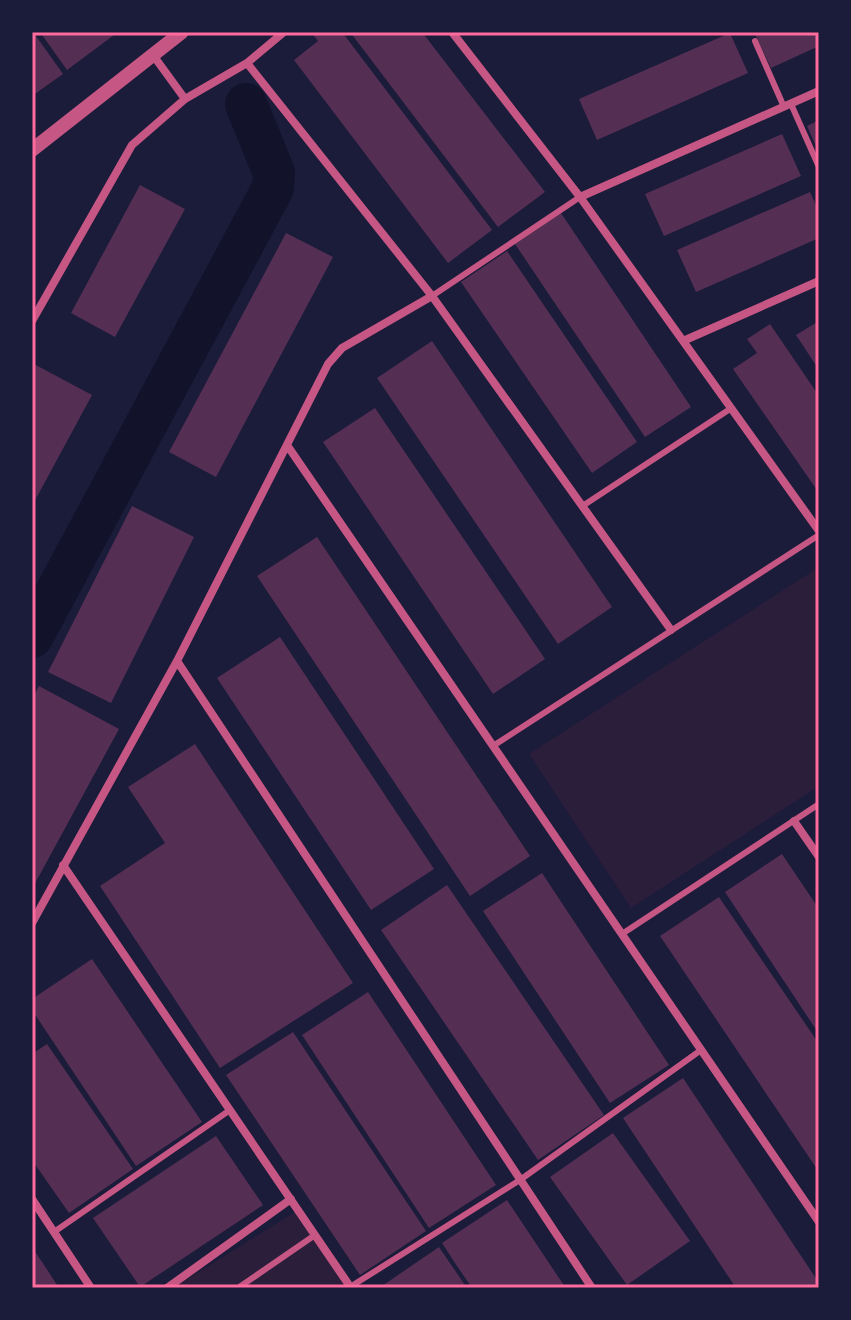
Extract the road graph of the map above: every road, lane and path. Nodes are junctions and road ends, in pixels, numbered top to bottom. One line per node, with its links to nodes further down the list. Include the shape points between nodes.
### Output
1 (182, 32): 5 (street)
2 (284, 32): 6 (street)
3 (452, 32): 12 (street)
4 (755, 41): 9 (lane)
5 (153, 55): 8 (street); 10 (street)
6 (247, 63): 8 (street); 14 (street)
7 (819, 91): 9 (street)
8 (185, 99): 15 (street, via 132,145)
9 (788, 105): 11 (lane); 12 (street)
10 (32, 150)
11 (819, 167)
12 (580, 197): 14 (lane); 16 (street)
13 (819, 281): 16 (street)
14 (432, 296): 18 (street, via 342,348 328,364); 19 (street)
15 (32, 321)
16 (683, 341): 17 (street)
17 (730, 409): 19 (lane); 20 (street)
18 (287, 445): 22 (street); 23 (street)
19 (584, 505): 21 (street)
20 (819, 533): 21 (lane)
21 (671, 630): 23 (lane)
22 (177, 661): 27 (street); 32 (street)
23 (493, 746): 29 (street)
24 (819, 804): 25 (lane)
25 (794, 821): 26 (street); 29 (lane)
26 (819, 857)
27 (63, 865): 28 (street); 31 (street)
28 (32, 923)
29 (622, 934): 30 (street)
30 (701, 1050): 32 (lane); 35 (street)
31 (230, 1110): 34 (street); 36 (lane)
32 (520, 1180): 38 (lane); 42 (street)
33 (32, 1199): 36 (street)
34 (291, 1199): 37 (street); 40 (street)
35 (819, 1222)
36 (54, 1232): 39 (street)
37 (315, 1235): 38 (street); 41 (lane)
38 (350, 1287)
39 (91, 1288)
40 (167, 1288)
41 (238, 1288)
42 (592, 1288)

